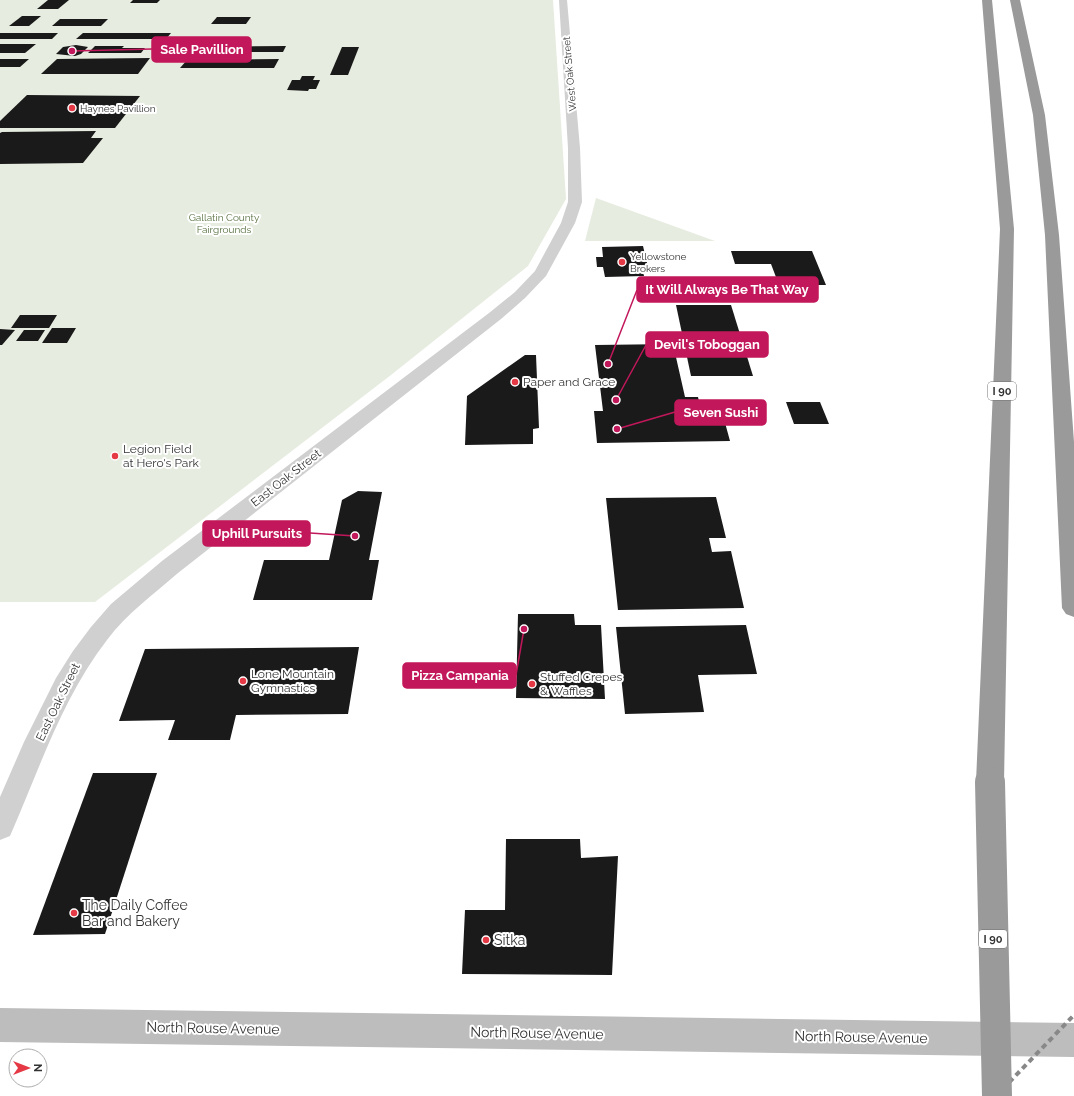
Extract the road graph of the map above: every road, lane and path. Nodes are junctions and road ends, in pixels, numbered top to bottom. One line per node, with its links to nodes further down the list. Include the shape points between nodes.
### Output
1 (563, 0): 4 (street, West Oak Street)
2 (987, 0): 9 (highway, I 90, bridge, via 1007,229 990,782)
3 (1015, 0): 5 (highway, via 1039,116 1052,235)
4 (574, 148): 6 (street, East Oak Street, via 575,202 568,223 541,273 495,316 170,567 120,609 78,660 58,697)
5 (1074, 608)
6 (0, 827)
7 (0, 1025): 8 (main road, North Rouse Avenue)
8 (1074, 1040)
9 (996, 1096)

